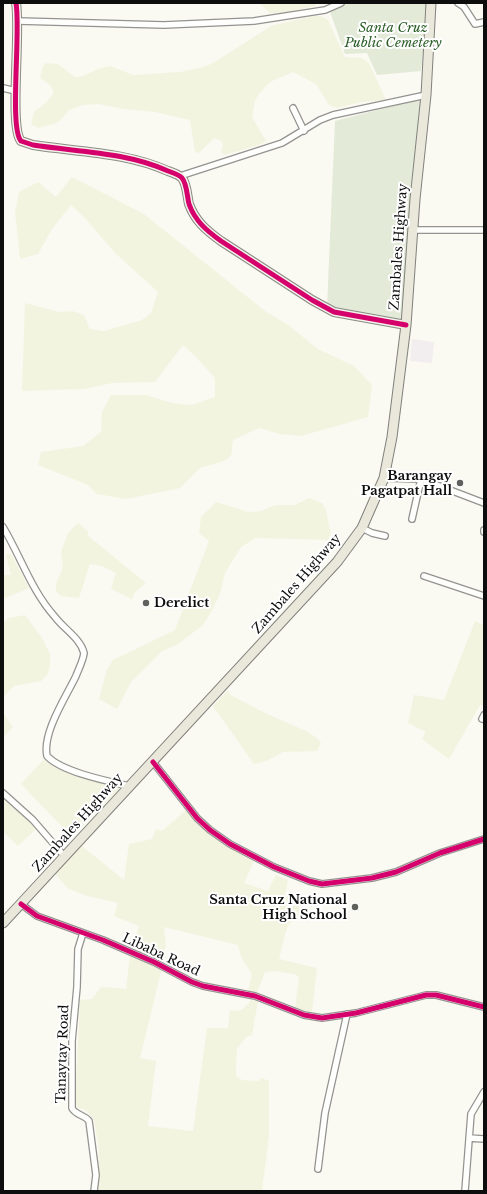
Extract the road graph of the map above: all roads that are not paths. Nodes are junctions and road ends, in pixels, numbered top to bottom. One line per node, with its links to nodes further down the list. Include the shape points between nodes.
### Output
1 (16, 3): 5 (street)
2 (341, 3): 5 (street, via 325,10 254,21 164,25)
3 (431, 3): 9 (main road, Zambales Highway)
4 (458, 3): 6 (street, via 464,7 475,24)
5 (18, 21): 8 (street)
6 (484, 22)
7 (3, 88): 8 (street)
8 (16, 92): 12 (street, via 17,133 18,138 26,144 133,158)
9 (426, 95): 11 (street, via 333,115); 13 (main road, Zambales Highway)
10 (293, 108): 11 (street)
11 (304, 131): 12 (street, via 282,143)
12 (180, 176): 15 (street, via 184,180 196,219 220,241 334,312)
13 (413, 230): 14 (street); 15 (main road, Zambales Highway)
14 (484, 230)
15 (406, 325): 16 (main road, Zambales Highway, via 392,438)
16 (384, 478): 17 (street); 21 (main road, Zambales Highway)
17 (421, 479): 18 (street); 19 (street)
18 (484, 503)
19 (412, 519)
20 (3, 527): 26 (street, via 34,590 55,618 77,640 84,652 81,665 47,738 47,756 56,763 81,773)
21 (362, 528): 22 (street); 25 (main road, Zambales Highway, via 337,562)
22 (385, 536)
23 (424, 576): 24 (street)
24 (484, 596)
25 (153, 762): 26 (main road, Zambales Highway); 28 (street, via 197,818 210,830 230,844 274,867 309,881 322,884 372,878 396,872 440,853)
26 (129, 786): 29 (main road, Zambales Highway)
27 (3, 793): 29 (street, via 33,820)
28 (484, 839)
29 (65, 857): 30 (main road, Zambales Highway)
30 (21, 904): 31 (main road, Zambales Highway); 32 (street, Libaba Road, via 36,916)
31 (3, 923)
32 (83, 933): 34 (street, Libaba Road, via 156,963 203,986 255,996 304,1015 322,1018); 39 (street, Tanaytay Road, via 78,949 72,1041 72,1108 75,1113 87,1117 89,1121 96,1176)
33 (484, 1007): 34 (street, Libaba Road, via 426,995)
34 (347, 1014): 38 (street, via 325,1113)
35 (484, 1092): 36 (street, via 471,1114)
36 (469, 1138): 37 (street); 40 (street)
37 (484, 1139)
38 (318, 1169)
39 (94, 1191)
40 (464, 1191)

